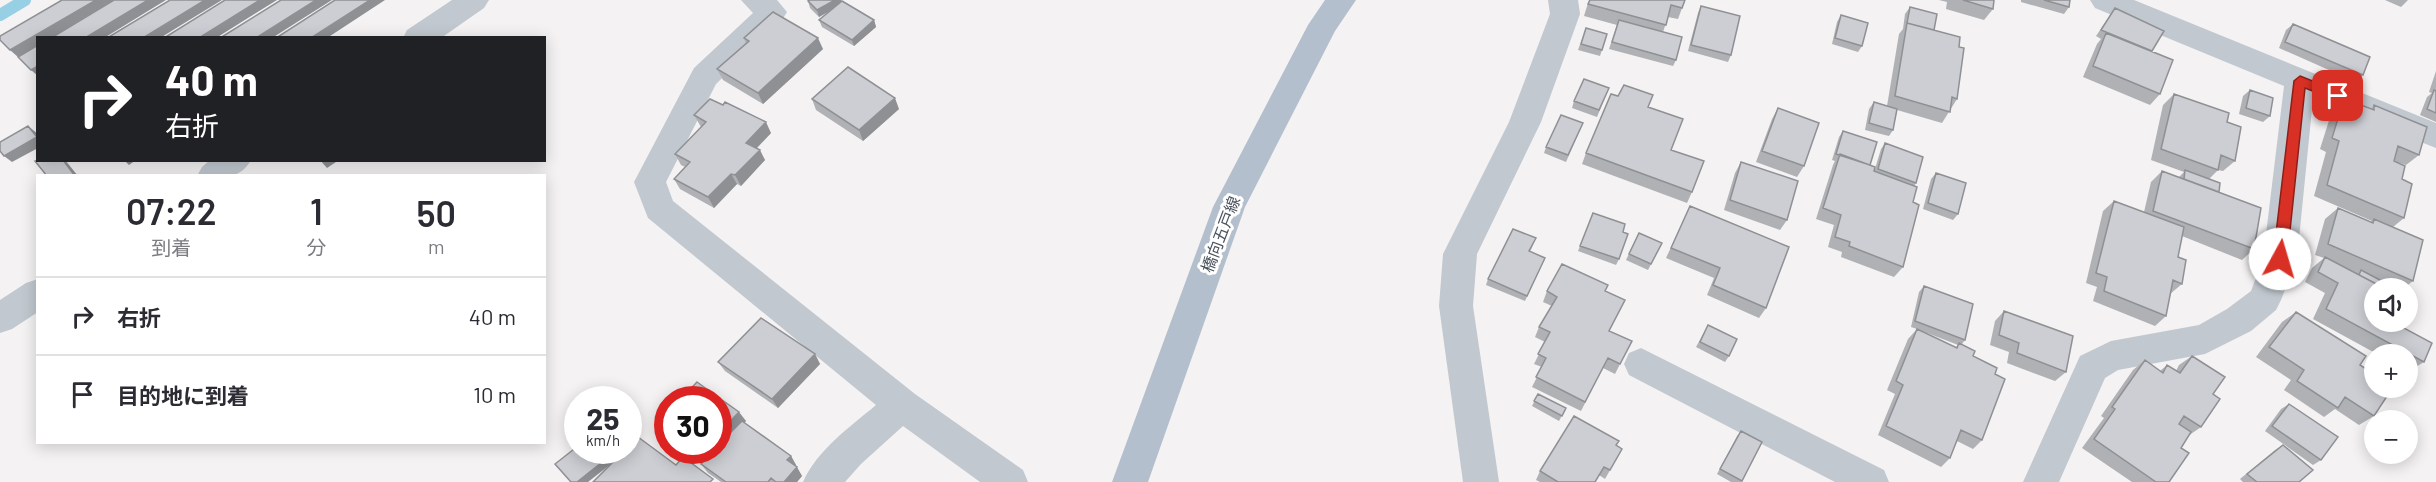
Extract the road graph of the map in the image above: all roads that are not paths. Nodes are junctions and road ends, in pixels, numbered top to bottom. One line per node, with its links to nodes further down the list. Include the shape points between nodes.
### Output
1 (474, 0): 6 (street)
2 (756, 0): 14 (street, via 772,12 705,76 650,182 659,209)
3 (1341, 0): 17 (main road, 橋向五戸線, via 1323,25 1228,207)
4 (1563, 0): 18 (street, via 1565,14 1525,122 1460,254 1456,306)
5 (2105, 0): 7 (street)
6 (421, 36)
7 (2300, 81): 8 (street); 20 (street, via 2280,259 2264,300 2205,339 2111,356 2092,367)
8 (2436, 136)
9 (232, 162): 10 (street)
10 (216, 174)
11 (36, 294): 12 (street)
12 (0, 318)
13 (1641, 364): 19 (street)
14 (902, 405): 15 (street, via 848,452); 16 (street)
15 (821, 482)
16 (1010, 482)
17 (1130, 482)
18 (1481, 482)
19 (1871, 482)
20 (2041, 482)

